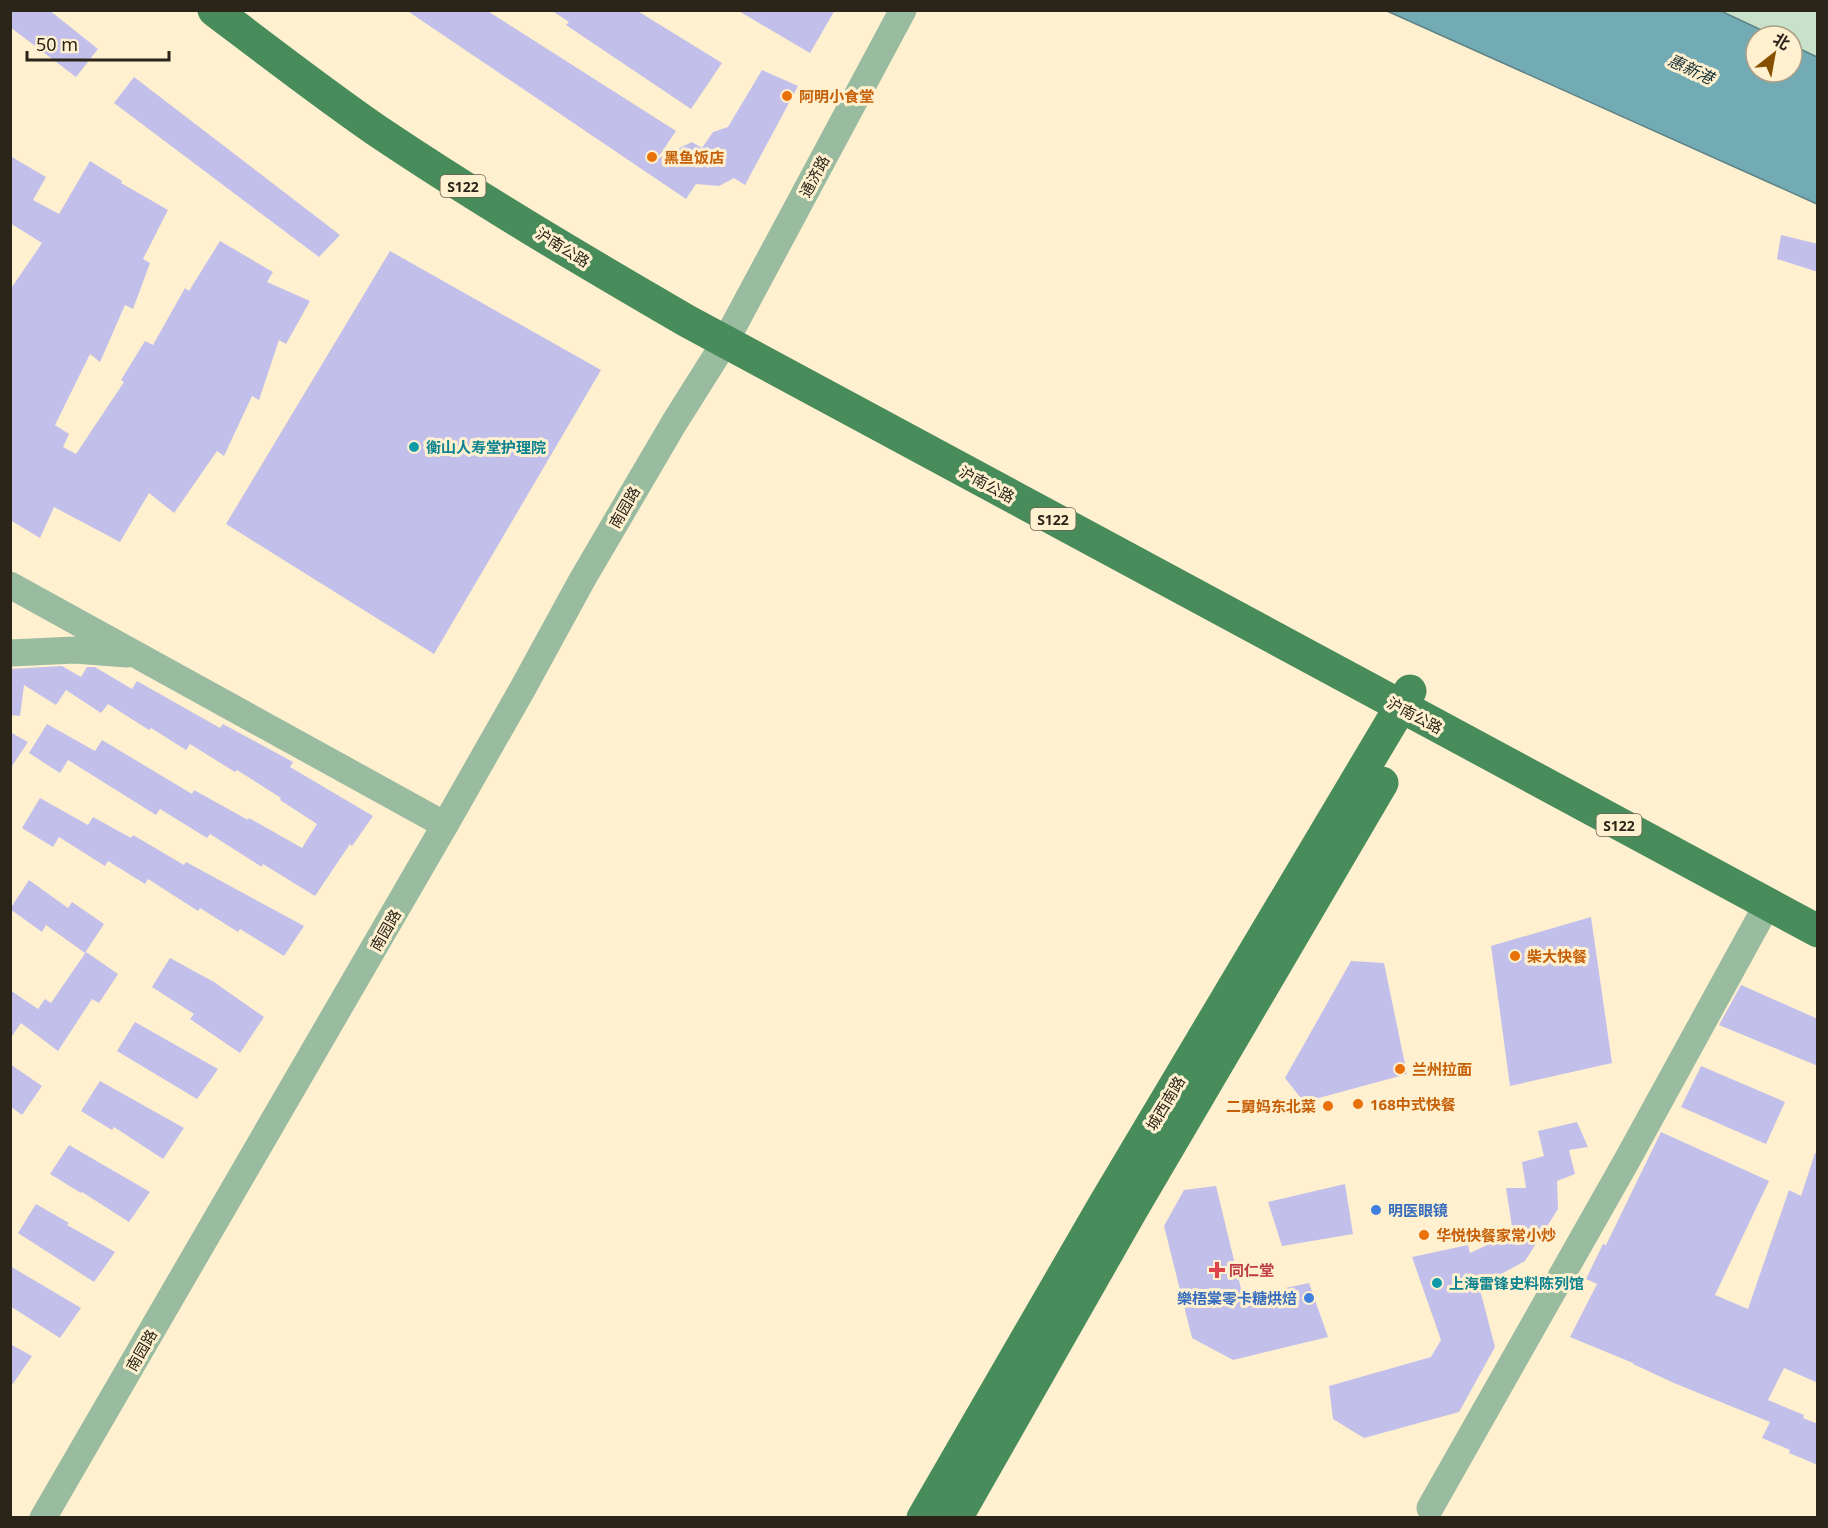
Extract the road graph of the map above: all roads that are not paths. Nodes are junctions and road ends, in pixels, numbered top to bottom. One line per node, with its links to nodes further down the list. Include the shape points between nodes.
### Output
1 (214, 10): 4 (main road, 沪南公路 / S122, via 356,116 426,162 593,266)
2 (245, 10): 4 (main road, 沪南公路 / S122, via 463,164 612,255)
3 (903, 10): 4 (street, 通济路)
4 (730, 334): 8 (main road, 沪南公路 / S122); 9 (street, 南园路, via 588,570)
5 (10, 585): 7 (street)
6 (10, 653): 7 (street, via 75,650)
7 (134, 654): 9 (street)
8 (1416, 705): 10 (main road, 沪南公路 / S122); 11 (main road, 沪南公路 / S122); 15 (main road, 城西南路, via 1104,1205); 16 (main road, 城西南路)
9 (445, 825): 14 (street, 南园路)
10 (1767, 905): 12 (main road, 沪南公路 / S122); 13 (street)
11 (1818, 910)
12 (1818, 932)
13 (1430, 1508)
14 (43, 1518)
15 (923, 1518)
16 (956, 1518)

